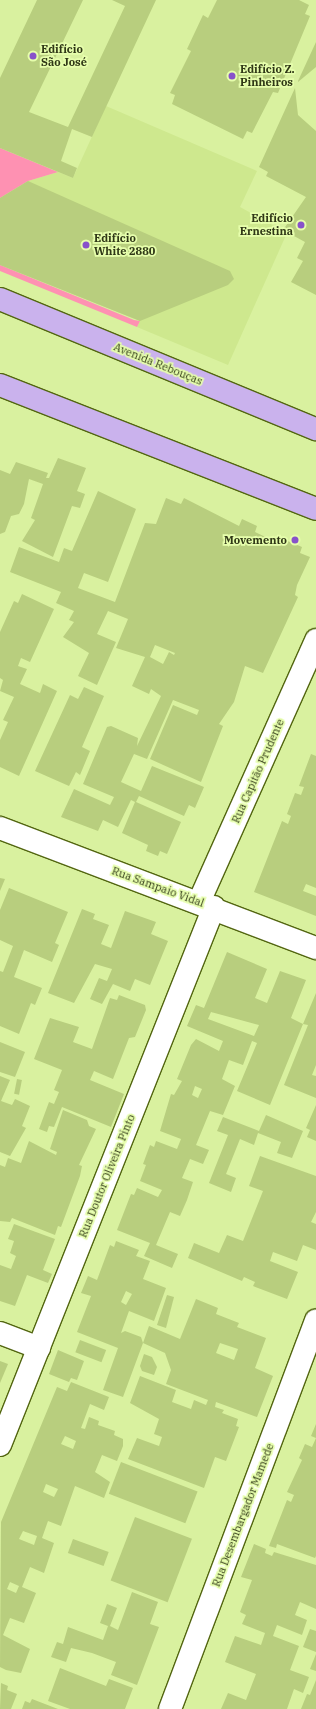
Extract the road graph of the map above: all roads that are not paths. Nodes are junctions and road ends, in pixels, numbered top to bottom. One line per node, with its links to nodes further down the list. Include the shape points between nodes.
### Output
1 (0, 299): 3 (main road, Avenida Rebouças)
2 (0, 385): 4 (main road)
3 (316, 429)
4 (316, 509)
5 (316, 640): 7 (street, Rua Capitão Prudente)
6 (0, 828): 7 (street, Rua Sampaio Vidal)
7 (207, 904): 8 (street, Rua Sampaio Vidal); 11 (street, Rua Doutor Oliveira Pinto)
8 (316, 948)
9 (316, 1321): 13 (street, Rua Desembargador Mamede)
10 (0, 1333): 11 (street)
11 (39, 1348): 12 (street, Rua Doutor Oliveira Pinto)
12 (0, 1445)
13 (170, 1709)

